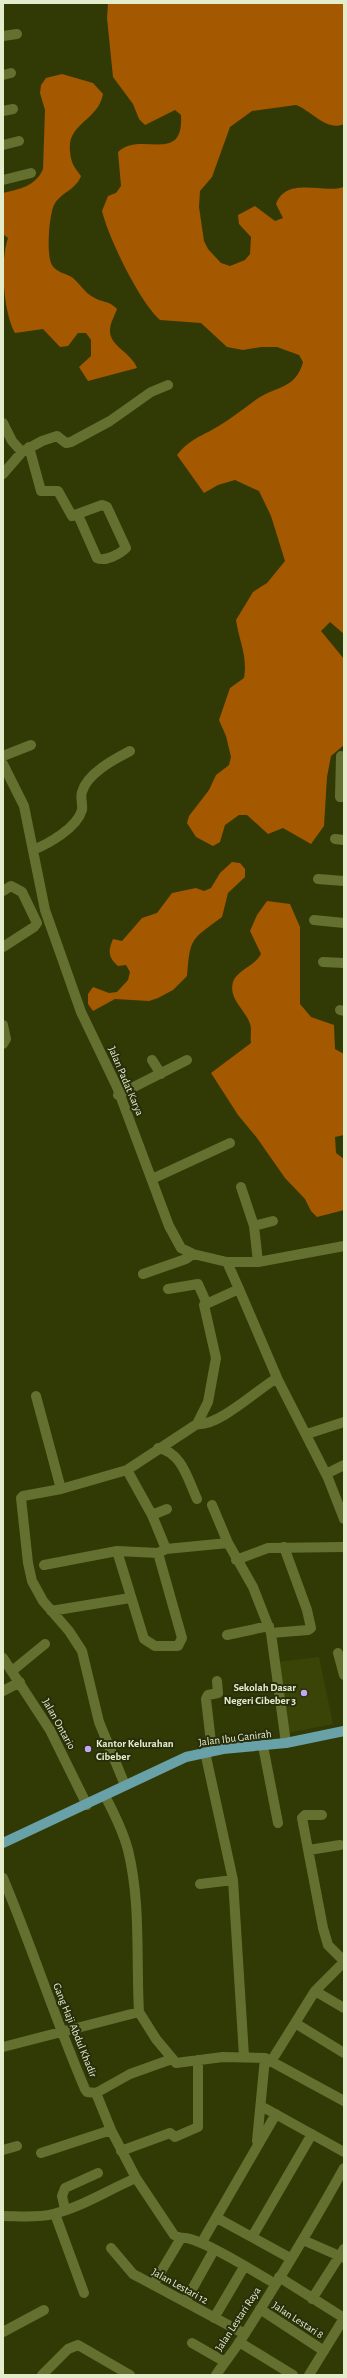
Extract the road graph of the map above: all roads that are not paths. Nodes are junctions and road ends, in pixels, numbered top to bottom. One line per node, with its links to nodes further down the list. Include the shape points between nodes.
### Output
1 (17, 34): 2 (street)
2 (3, 36)
3 (19, 141): 4 (street)
4 (3, 145)
5 (31, 173): 6 (street)
6 (3, 180)
7 (168, 385): 9 (street, via 151,392 110,421 71,442 66,443 57,436)
8 (3, 423): 9 (street, via 12,441)
9 (26, 450): 10 (street); 11 (street, via 41,491 58,491 70,514)
10 (3, 474)
11 (78, 515): 11 (street, via 102,505 107,507 126,548 103,560 97,558)
12 (31, 745): 14 (street)
13 (130, 750): 18 (street, via 104,765 84,787 82,811 73,823 50,843)
14 (3, 756)
15 (341, 756): 17 (street, via 340,797)
16 (3, 764): 18 (street, Jalan Padat Karya, via 24,806)
17 (344, 797)
18 (33, 850): 32 (street, Jalan Padat Karya, via 45,910 53,934 81,1012)
19 (318, 880): 20 (street)
20 (344, 881)
21 (3, 891): 24 (street, via 11,886 22,892 37,923 34,928)
22 (314, 920): 23 (street)
23 (344, 923)
24 (3, 947)
25 (323, 962): 26 (street)
26 (344, 963)
27 (3, 1025): 28 (street, via 6,1039)
28 (3, 1044)
29 (152, 1060): 31 (street)
30 (187, 1060): 31 (street)
31 (160, 1074): 32 (street)
32 (118, 1095): 34 (street, Jalan Padat Karya)
33 (230, 1143): 34 (street)
34 (152, 1178): 39 (street, Jalan Padat Karya, via 173,1236 181,1248)
35 (241, 1188): 37 (street)
36 (273, 1221): 37 (street)
37 (254, 1226): 41 (street)
38 (344, 1246): 41 (street, Jalan Padat Karya)
39 (193, 1254): 40 (street, Jalan Padat Karya); 42 (street, via 186,1260)
40 (227, 1262): 41 (street, Jalan Padat Karya); 44 (street)
41 (258, 1262)
42 (143, 1274)
43 (168, 1289): 45 (street, via 198,1284)
44 (239, 1289): 45 (street); 46 (street)
45 (206, 1302): 49 (street, via 204,1305 207,1324 216,1358 208,1402)
46 (277, 1378): 49 (street, via 208,1424); 50 (street)
47 (36, 1396): 55 (street)
48 (344, 1422): 50 (street)
49 (197, 1424): 51 (street)
50 (307, 1434): 54 (street)
51 (158, 1448): 53 (street); 56 (street, via 178,1458)
52 (344, 1465): 54 (street)
53 (127, 1470): 55 (street); 60 (street)
54 (326, 1474): 58 (street)
55 (61, 1489): 70 (street, via 21,1498 32,1581)
56 (197, 1499)
57 (212, 1505): 62 (street)
58 (342, 1505): 61 (street)
59 (167, 1509): 60 (street)
60 (152, 1515): 66 (street)
61 (344, 1519)
62 (228, 1543): 66 (street); 67 (street)
63 (284, 1547): 64 (street); 67 (street, via 263,1549); 71 (street, via 307,1610 310,1628)
64 (344, 1547)
65 (117, 1551): 66 (street); 68 (street); 69 (street)
66 (162, 1551): 69 (street, via 182,1638 178,1646 155,1646 147,1642)
67 (236, 1560): 71 (street, via 248,1577)
68 (44, 1565)
69 (130, 1598): 70 (street)
70 (51, 1611): 85 (street, via 82,1651 99,1722)
71 (270, 1630): 72 (street); 82 (street)
72 (227, 1635)
73 (45, 1644): 76 (street)
74 (338, 1653): 77 (street)
75 (3, 1658): 76 (street, Jalan Ontario)
76 (12, 1671): 79 (street, Jalan Ontario)
77 (344, 1675)
78 (217, 1681): 84 (street, via 218,1693 208,1695 206,1699)
79 (20, 1682): 80 (street); 87 (street, Jalan Ontario, via 50,1730)
80 (3, 1691)
81 (344, 1731): 82 (main road, Jalan Ibu Ganirah)
82 (286, 1743): 83 (main road, Jalan Ibu Ganirah)
83 (263, 1746): 84 (main road, Jalan Ibu Ganirah); 89 (street)
84 (208, 1751): 85 (main road, Jalan Ibu Ganirah, via 168,1764); 94 (street)
85 (124, 1785): 86 (main road, Jalan Ibu Ganirah)
86 (105, 1796): 87 (main road, Jalan Ibu Ganirah); 99 (street, via 127,1848 131,1867 137,1916)
87 (87, 1805): 90 (main road, Jalan Ibu Ganirah)
88 (322, 1815): 92 (street, via 306,1815 302,1818)
89 (278, 1823)
90 (3, 1843)
91 (340, 1845): 92 (street)
92 (310, 1850): 96 (street, via 328,1945)
93 (3, 1878): 101 (street, Gang Haji Abdul Khadir)
94 (233, 1880): 95 (street); 104 (street)
95 (200, 1884)
96 (344, 1962): 97 (street)
97 (315, 1991): 98 (street); 100 (street)
98 (344, 2008)
99 (139, 2012): 101 (street); 105 (street)
100 (295, 2023): 103 (street); 106 (street)
101 (61, 2034): 102 (street); 108 (street, Gang Haji Abdul Khadir, via 85,2089 87,2092)
102 (3, 2048)
103 (344, 2053)
104 (244, 2056): 106 (street); 107 (street)
105 (172, 2059): 107 (street, via 182,2063); 108 (street, via 130,2074)
106 (268, 2059): 109 (street); 110 (street)
107 (198, 2060): 117 (street, via 198,2127 175,2137 170,2133)
108 (96, 2093): 112 (street, Gang Haji Abdul Khadir)
109 (344, 2101)
110 (261, 2106): 111 (street); 114 (street)
111 (276, 2114): 113 (street); 114 (street)
112 (111, 2130): 117 (street, Gang Haji Abdul Khadir); 119 (street)
113 (312, 2134): 118 (street); 127 (street)
114 (257, 2144): 125 (street)
115 (17, 2146): 116 (street)
116 (3, 2150)
117 (121, 2151): 122 (street, Gang Haji Abdul Khadir)
118 (344, 2152)
119 (41, 2153)
120 (344, 2168): 128 (street)
121 (98, 2173): 123 (street, via 65,2188)
122 (136, 2178): 123 (street, via 84,2203); 126 (street, Gang Haji Abdul Khadir, via 174,2235)
123 (60, 2211): 124 (street); 137 (street)
124 (3, 2216)
125 (217, 2218): 127 (street); 129 (street)
126 (181, 2238): 129 (street, Jalan Lestari Raya, via 188,2237); 136 (street)
127 (252, 2238): 133 (street)
128 (303, 2240): 132 (street); 133 (street)
129 (202, 2242): 131 (street, Jalan Lestari Raya)
130 (111, 2248): 136 (street, Jalan Lestari 12, via 133,2274)
131 (214, 2250): 134 (street, Jalan Lestari Raya); 139 (street)
132 (343, 2255): 138 (street)
133 (290, 2258): 135 (street)
134 (244, 2267): 135 (street, Jalan Lestari Raya); 142 (street)
135 (277, 2280): 138 (street); 140 (street, Jalan Lestari Raya)
136 (153, 2284): 139 (street, Jalan Lestari 12)
137 (84, 2293)
138 (312, 2299): 143 (street)
139 (185, 2302): 142 (street, Jalan Lestari 12)
140 (260, 2309): 145 (street, Jalan Lestari Raya); 147 (street, Jalan Lestari 8)
141 (44, 2310): 144 (street)
142 (214, 2318): 145 (street, Jalan Lestari 12)
143 (344, 2318): 147 (street)
144 (3, 2332)
145 (242, 2338): 148 (street, Jalan Lestari Raya); 152 (street, Jalan Lestari 12)
146 (192, 2343): 148 (street)
147 (324, 2351): 153 (street)
148 (225, 2362): 150 (street, Jalan Lestari Raya)
149 (44, 2374): 151 (street, via 68,2349 78,2345)
150 (219, 2374)
151 (130, 2375)
152 (293, 2375)
153 (309, 2375)

